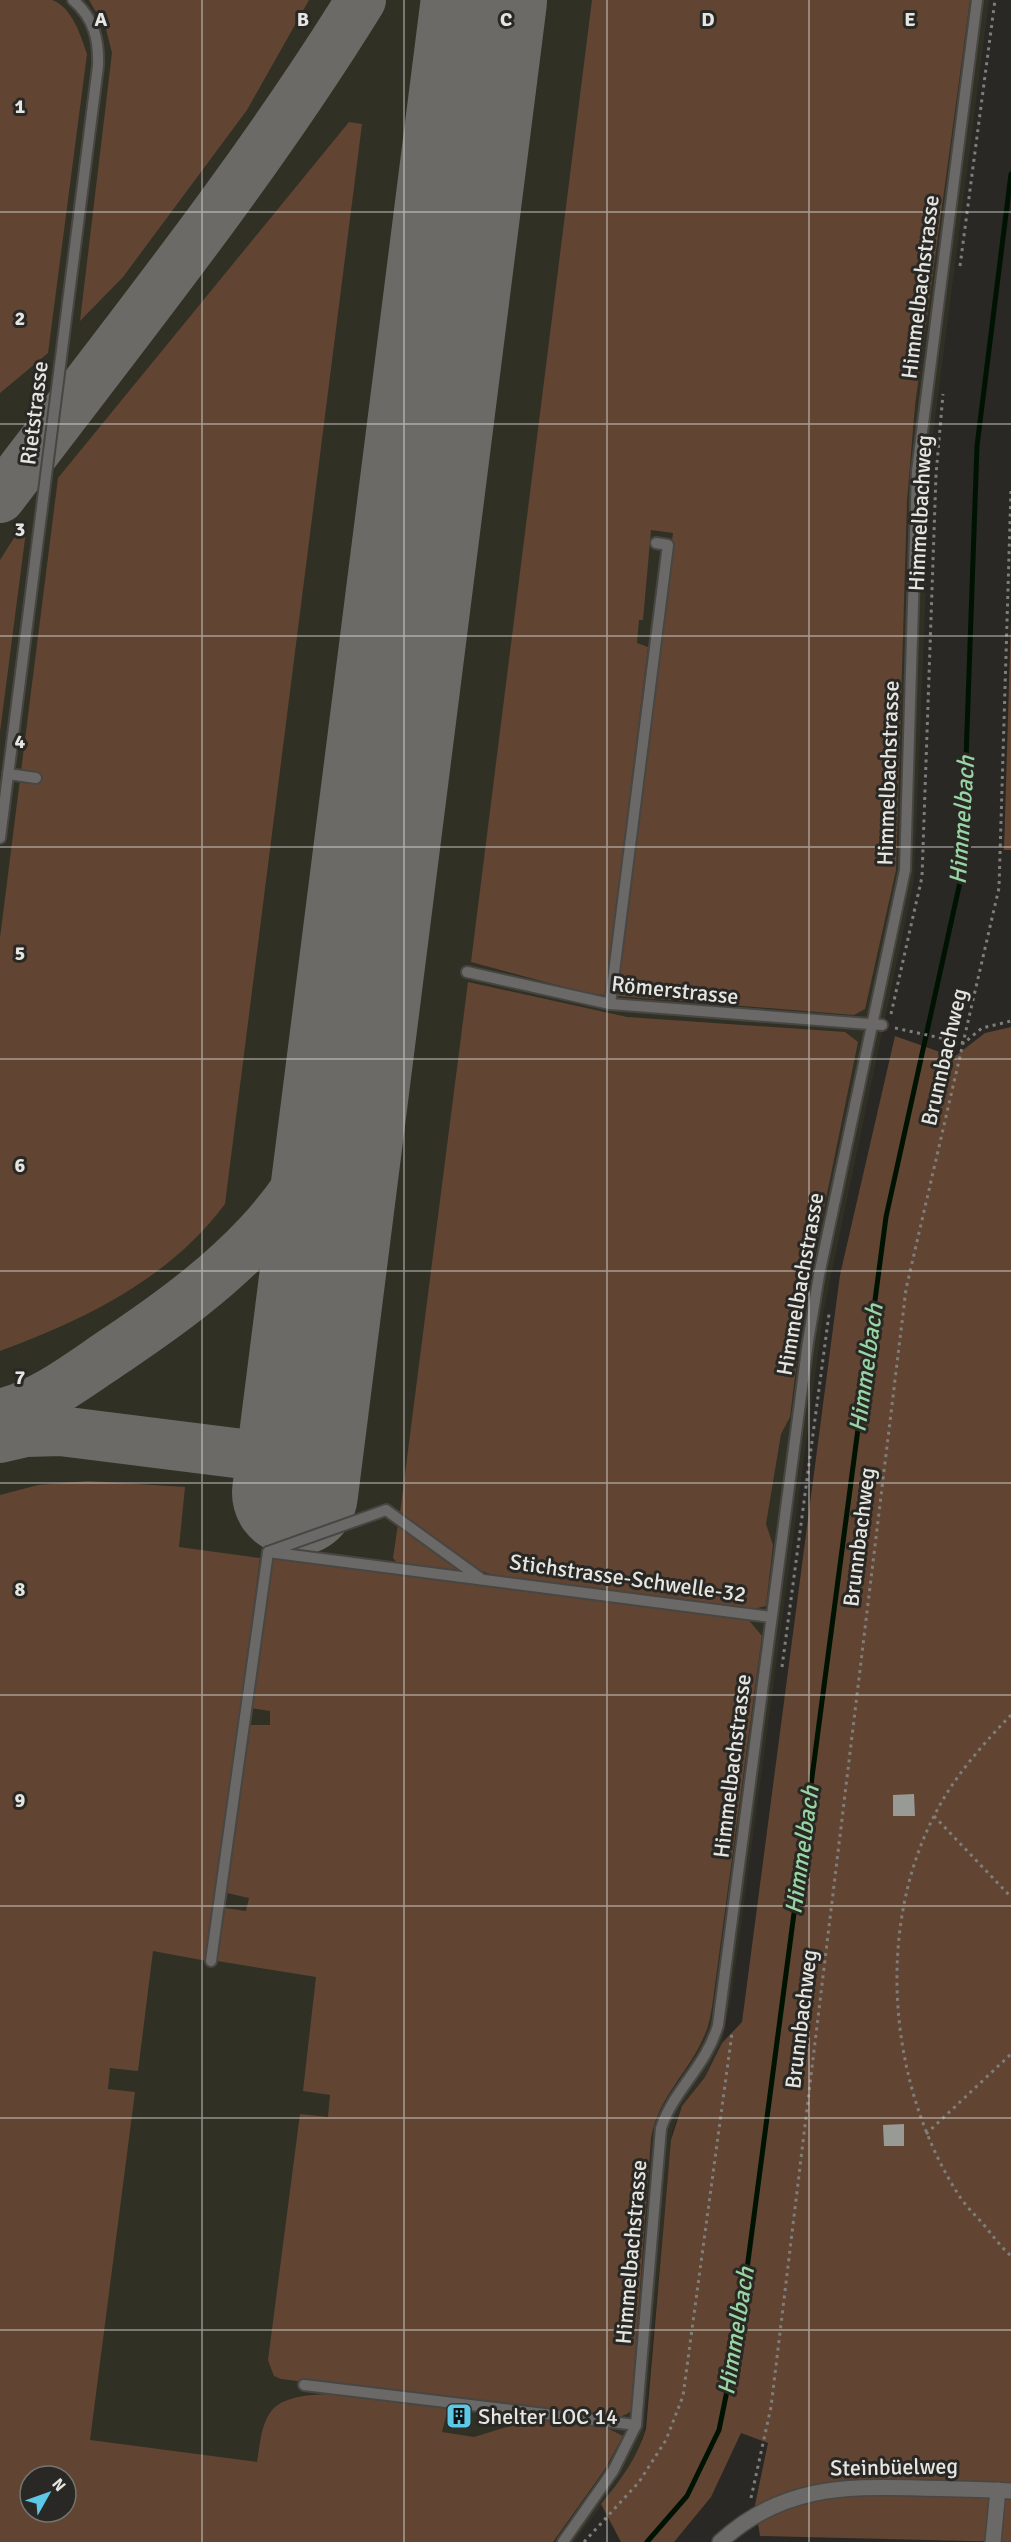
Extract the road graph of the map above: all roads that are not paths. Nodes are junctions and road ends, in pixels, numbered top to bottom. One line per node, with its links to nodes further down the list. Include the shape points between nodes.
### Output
1 (73, 0): 6 (lane, Rietstrasse, via 86,12 96,33 98,66)
2 (977, 0): 11 (lane, Himmelbachstrasse, via 917,471 905,870)
3 (656, 543): 5 (lane, via 668,545)
4 (645, 627): 5 (lane)
5 (658, 629): 10 (lane)
6 (8, 774): 7 (lane); 8 (lane, Rietstrasse)
7 (36, 778)
8 (0, 838)
9 (467, 972): 10 (lane, Römerstrasse)
10 (610, 1005): 11 (lane, Römerstrasse)
11 (876, 1024): 14 (lane, Himmelbachstrasse, via 819,1275)
12 (268, 1552): 13 (lane, Stichstrasse-Schwelle-32); 13 (lane, Stichstrasse-Schwelle-32, via 386,1510); 15 (lane)
13 (480, 1578): 14 (lane, Stichstrasse-Schwelle-32)
14 (771, 1617): 17 (lane, Himmelbachstrasse, via 718,2025 710,2050 672,2103 662,2128)
15 (211, 1961)
16 (304, 2385): 17 (lane)
17 (636, 2426): 19 (lane, Himmelbachstrasse, via 614,2471)
18 (1004, 2490): 20 (street, Steinbüelweg, via 840,2487 790,2499 747,2520); 21 (street)
19 (563, 2542)
20 (720, 2542)
21 (993, 2542)

